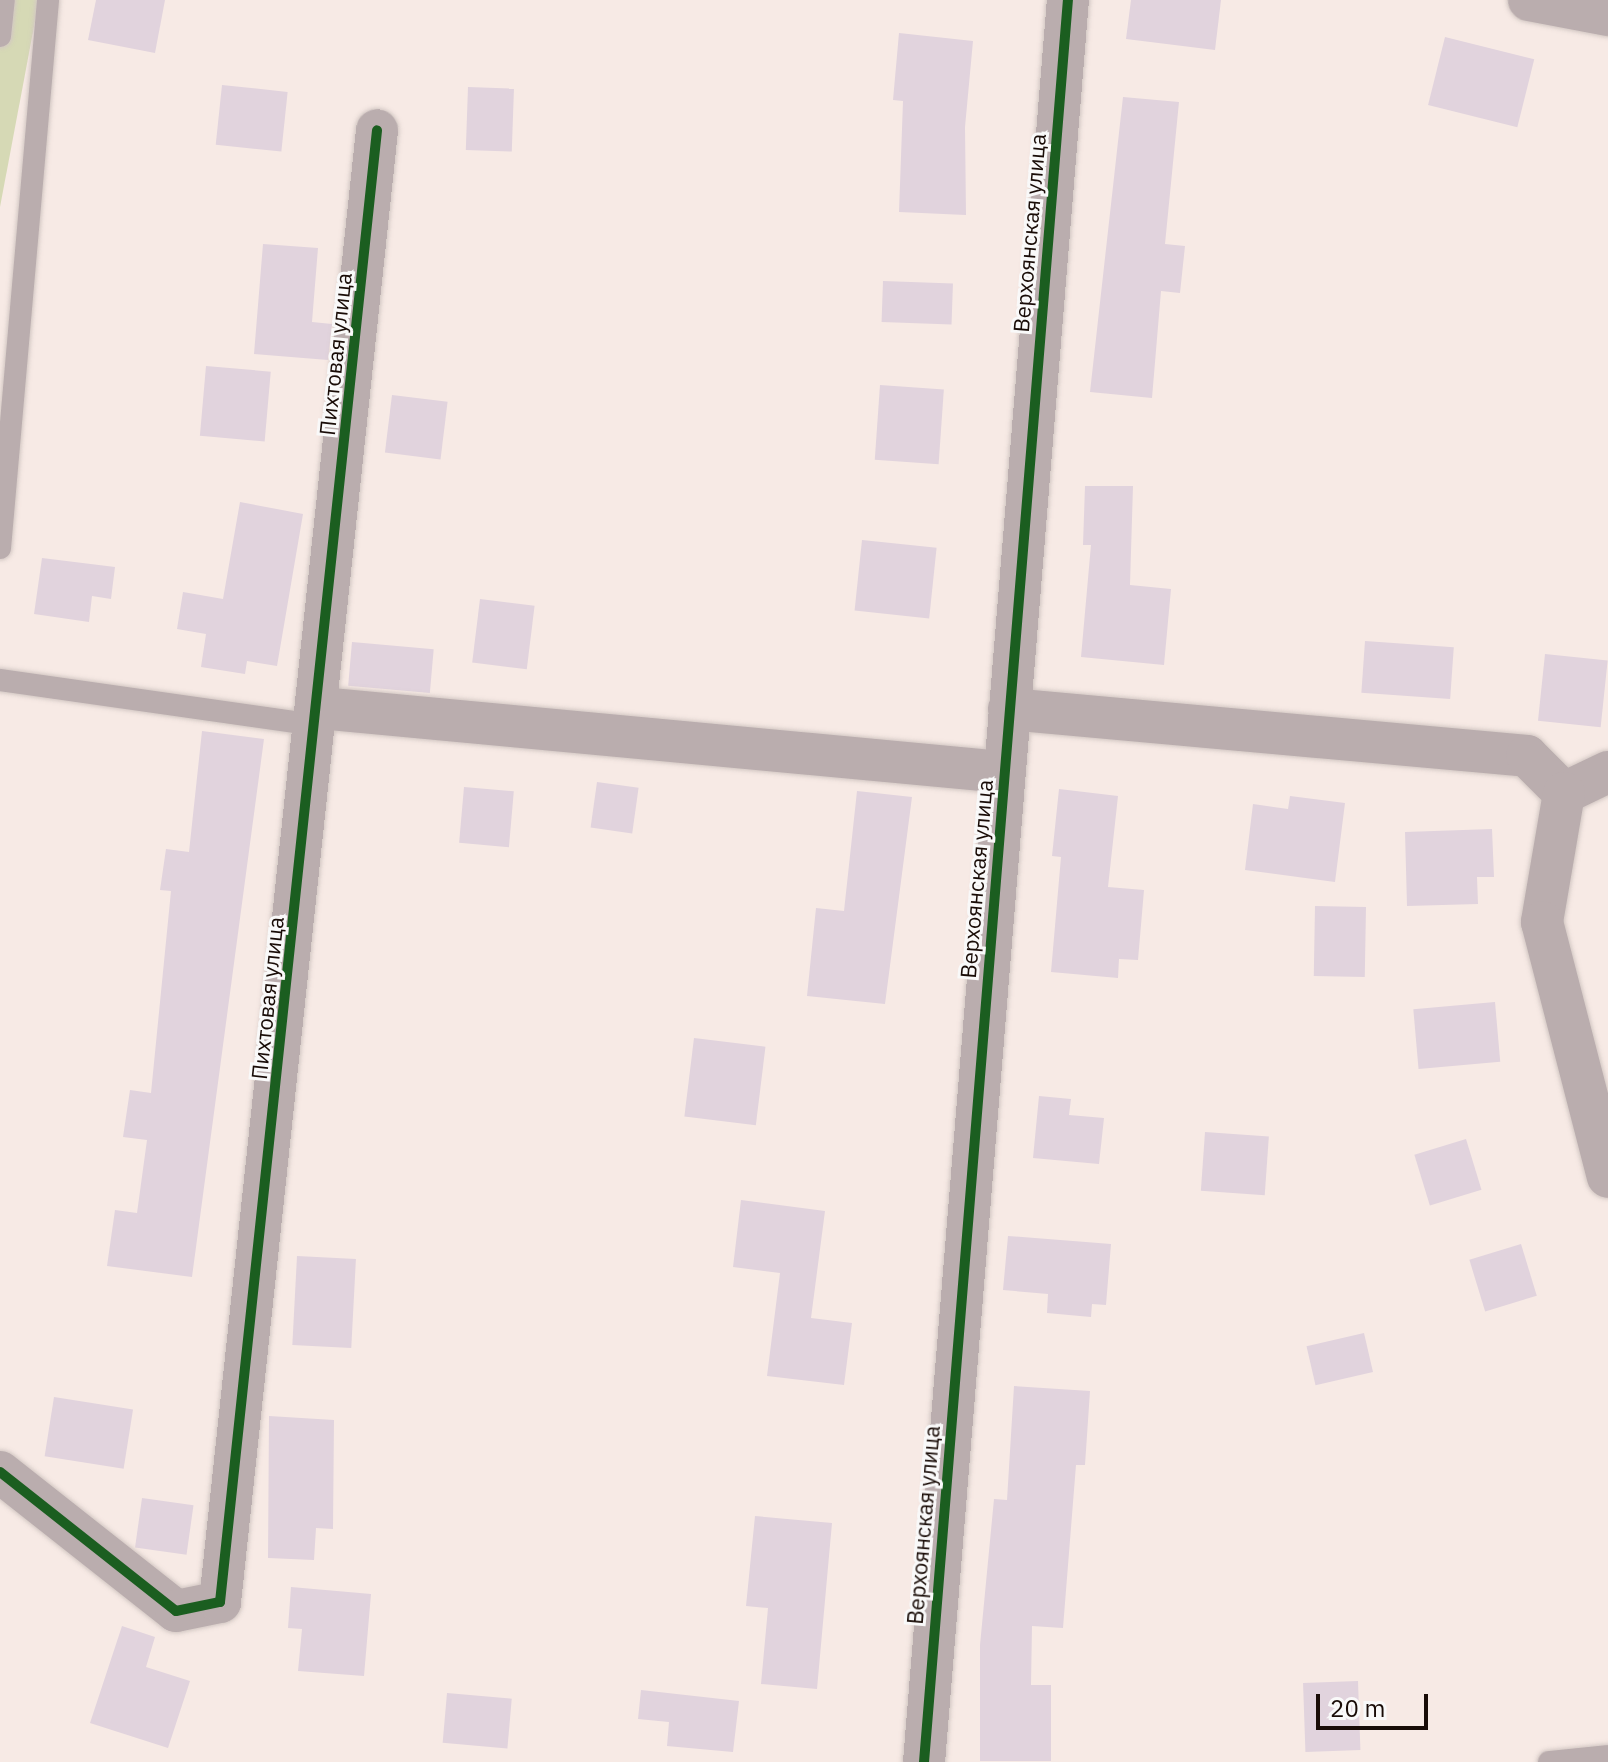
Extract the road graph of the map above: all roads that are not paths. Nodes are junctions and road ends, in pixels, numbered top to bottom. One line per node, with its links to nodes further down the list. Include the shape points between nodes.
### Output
1 (4, 0): 6 (lane)
2 (48, 0): 8 (lane)
3 (1068, 0): 10 (street, Верхоянская улица)
4 (1529, 0): 5 (street)
5 (1608, 15)
6 (0, 36)
7 (377, 130): 11 (street, Пихтовая улица)
8 (0, 548)
9 (0, 680): 11 (lane)
10 (1009, 709): 12 (street, Верхоянская улица); 14 (street, via 1527,756)
11 (319, 717): 12 (street); 16 (street, Пихтовая улица, via 220,1602 176,1611)
12 (1004, 772): 18 (street, Верхоянская улица)
13 (1608, 772): 14 (street)
14 (1564, 793): 15 (street, via 1542,922)
15 (1608, 1177)
16 (0, 1472)
17 (1608, 1756): 19 (lane)
18 (924, 1762)
19 (1549, 1762)

